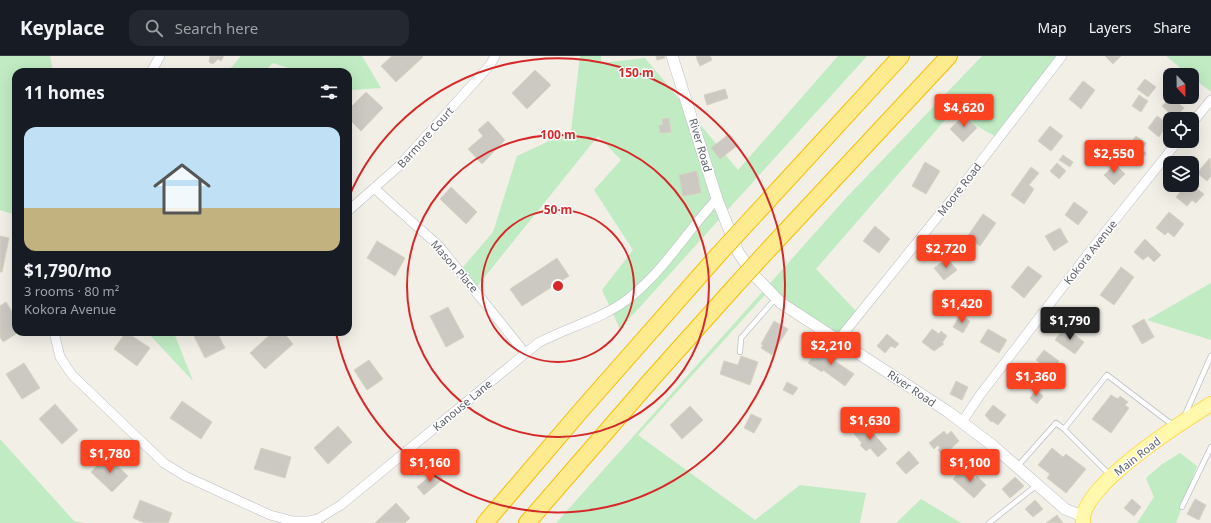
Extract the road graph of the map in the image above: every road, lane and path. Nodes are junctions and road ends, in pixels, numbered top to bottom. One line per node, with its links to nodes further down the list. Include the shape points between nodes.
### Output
1 (160, 56): 7 (street)
2 (496, 56): 11 (street, Barmore Court, via 404,160)
3 (672, 56): 12 (street, River Road)
4 (901, 56): 31 (highway, bridge, via 718,255)
5 (949, 56): 24 (highway, bridge, via 769,248)
6 (1062, 56): 16 (street, Moore Road, via 952,199)
7 (153, 68)
8 (1211, 100): 9 (street)
9 (1199, 115)
10 (1172, 148): 21 (street, Kokora Avenue, via 1071,275)
11 (375, 188): 13 (street, Barmore Court); 18 (street, Mason Place, via 439,246)
12 (717, 199): 14 (street, River Road, via 744,262); 18 (street, Kanouse Lane, via 644,286 628,299 598,316 551,336)
13 (352, 208)
14 (776, 298): 16 (street, River Road); 17 (lane, via 741,338)
15 (55, 336): 18 (street, Kanouse Lane, via 60,357 72,375 164,463 185,476 270,515 302,522 318,519 341,505)
16 (839, 339): 21 (street, River Road)
17 (740, 352)
18 (525, 353)
19 (1211, 356): 22 (lane)
20 (1211, 404): 22 (main road, Main Road)
21 (962, 422): 26 (street, River Road)
22 (1179, 425): 23 (lane, via 1107,375); 27 (main road, Main Road)
23 (1064, 429): 26 (lane, via 1056,423); 27 (lane)
24 (602, 435): 32 (highway); 33 (highway)
25 (1211, 447): 29 (lane)
26 (1017, 467): 28 (street, River Road)
27 (1111, 476): 30 (main road, Main Road, via 1093,496)
28 (1037, 485): 30 (street, River Road, via 1065,509); 34 (lane)
29 (1182, 507)
30 (1083, 519)
31 (485, 523)
32 (527, 523)
33 (539, 523)
34 (989, 523)

